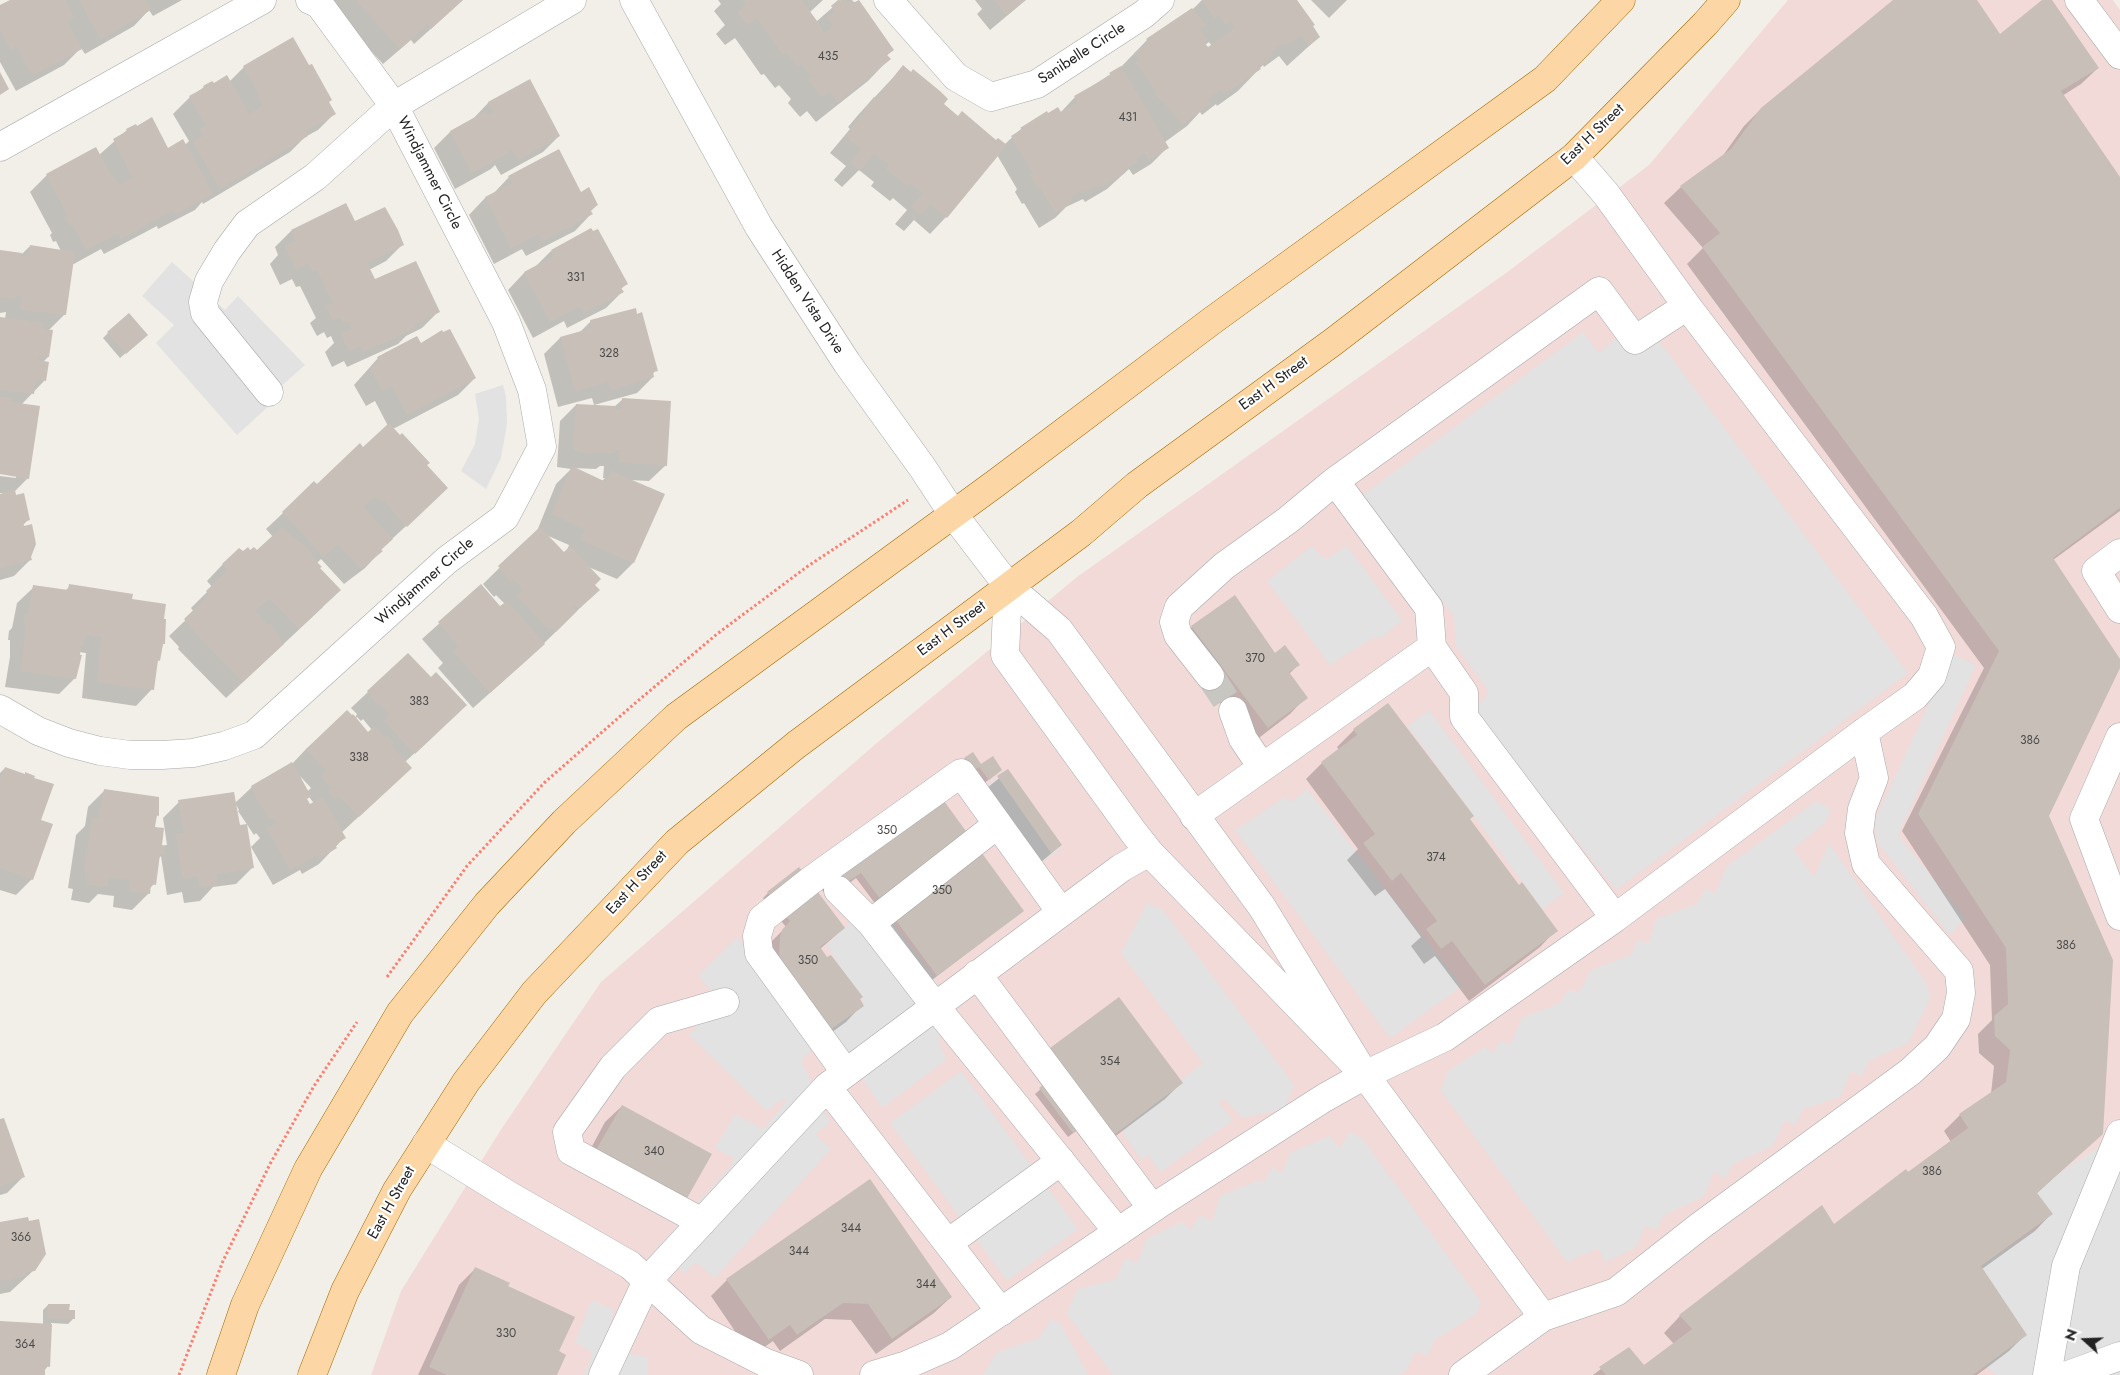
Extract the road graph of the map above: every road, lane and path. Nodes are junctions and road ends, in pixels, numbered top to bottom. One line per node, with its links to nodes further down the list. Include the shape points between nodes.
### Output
1 (262, 0): 12 (street)
2 (310, 0): 11 (street, Windjammer Circle, via 319,4)
3 (572, 0): 11 (street, Windjammer Circle)
4 (634, 0): 17 (street, Hidden Vista Drive, via 759,227 847,363)
5 (888, 0): 9 (street, Sanibelle Circle, via 956,77 991,97 1037,84)
6 (1621, 0): 17 (main road, via 1546,79 1213,320)
7 (1726, 0): 13 (main road, East H Street)
8 (2079, 0): 10 (street)
9 (1146, 5)
10 (2120, 55)
11 (394, 106): 15 (street, via 315,177 247,224 209,281 203,302 205,313); 23 (street, Windjammer Circle, via 506,322 532,390 542,446 505,517 447,560 254,735 192,753 130,755 69,743 38,731)
12 (0, 147)
13 (1574, 157): 14 (street, via 1606,194); 19 (main road, East H Street)
14 (1687, 306): 16 (street, via 1635,340 1599,291); 25 (street, via 1924,616 1941,647 1932,676 1915,696)
15 (269, 392)
16 (1335, 481): 21 (street, via 1429,608); 22 (street, via 1224,566 1179,607 1174,622 1178,635)
17 (953, 514): 19 (street, Hidden Vista Drive); 52 (main road, via 676,717 564,822 486,904 400,1013 308,1169 245,1305)
18 (2120, 553): 20 (street, via 2096,571)
19 (1008, 586): 28 (street, Hidden Vista Drive, via 1059,630); 30 (street, via 1005,655); 42 (main road, East H Street, via 796,745 677,842 534,993 466,1082)
20 (2120, 608)
21 (1432, 647): 27 (street); 34 (street, via 1464,694 1464,716)
22 (1210, 676)
23 (0, 709)
24 (1233, 711): 27 (street, via 1243,738)
25 (1864, 732): 34 (street); 50 (street, via 1874,778 1862,809 1858,832 1866,864 1959,970 1961,993 1956,1020 1937,1047 1910,1072 1700,1226 1616,1292)
26 (2120, 737): 33 (street, via 2084,819)
27 (1262, 767): 28 (street)
28 (1194, 816): 39 (street, Hidden Vista Drive, via 1262,907)
29 (998, 824): 32 (street); 35 (street); 40 (street, via 961,773 762,919 759,953)
30 (1149, 852): 32 (street, via 1121,868); 39 (street)
31 (838, 890): 35 (street)
32 (1061, 912): 36 (street)
33 (2120, 916)
34 (1615, 918): 39 (street, via 1445,1036)
35 (871, 923): 38 (street)
36 (977, 974): 38 (street); 44 (street)
37 (725, 1002): 45 (street, via 659,1021 613,1067 567,1132 571,1151)
38 (935, 1006): 40 (street); 43 (street)
39 (1365, 1075): 44 (street); 50 (street)
40 (836, 1080): 45 (street); 47 (street)
41 (2120, 1134): 58 (street, via 2066,1266)
42 (426, 1144): 48 (street, via 630,1265); 53 (main road, East H Street, via 397,1190 345,1291)
43 (1061, 1161): 46 (street); 47 (street)
44 (1152, 1208): 46 (street)
45 (702, 1222): 48 (street)
46 (1118, 1232): 49 (street)
47 (948, 1243): 49 (street)
48 (647, 1281): 54 (street); 55 (street, via 701,1330 766,1363)
49 (1001, 1312): 56 (street, via 950,1346)
50 (1543, 1316): 57 (street)
51 (2120, 1356): 59 (street)
52 (221, 1375)
53 (312, 1375)
54 (603, 1375)
55 (798, 1375)
56 (874, 1375)
57 (1463, 1375)
58 (2047, 1375)
59 (2068, 1375)

